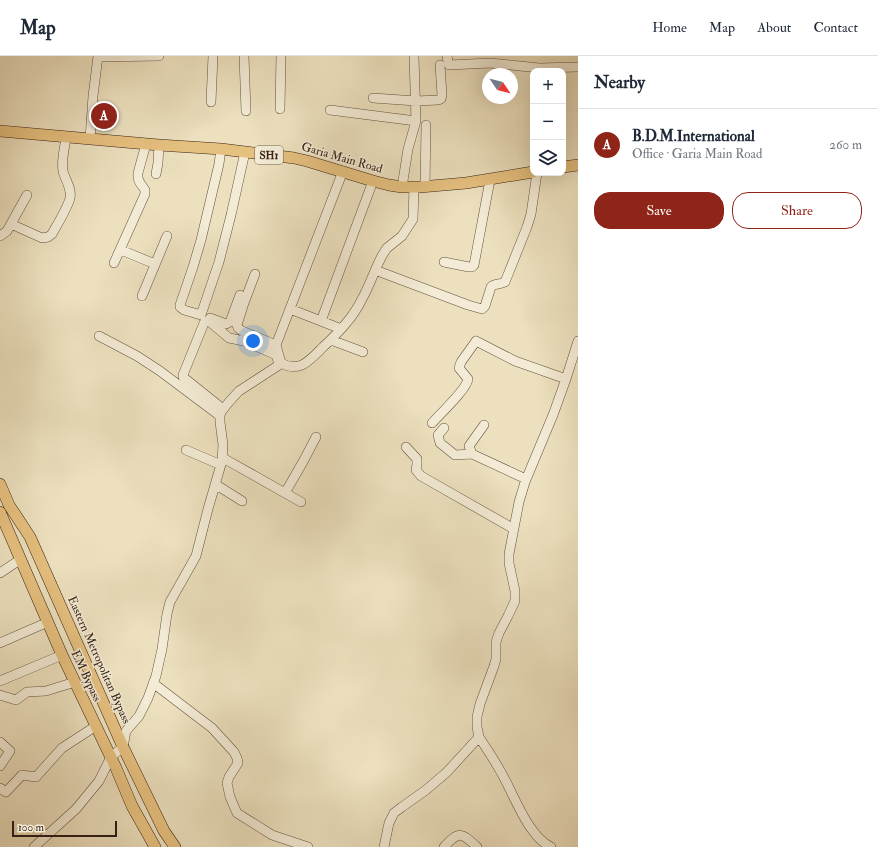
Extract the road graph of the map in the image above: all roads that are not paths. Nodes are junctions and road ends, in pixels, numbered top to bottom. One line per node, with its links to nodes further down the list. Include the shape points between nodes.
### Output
1 (98, 56): 2 (street); 24 (street)
2 (159, 56)
3 (213, 56): 16 (street)
4 (244, 56): 19 (street)
5 (281, 56): 17 (street)
6 (414, 56): 15 (street)
7 (448, 56): 10 (street, via 449,65 490,63)
8 (520, 56): 10 (street)
9 (440, 65): 15 (street, via 441,98)
10 (520, 66): 11 (street)
11 (533, 68)
12 (566, 68): 13 (street)
13 (578, 68)
14 (373, 98): 15 (street)
15 (416, 101): 20 (street)
16 (211, 102)
17 (280, 109)
18 (330, 110): 20 (street)
19 (246, 111)
20 (416, 121): 37 (street, via 408,149)
21 (426, 125): 38 (street)
22 (0, 131): 23 (main road, Garia Main Road / SH1)
23 (66, 137): 24 (main road, Garia Main Road / SH1); 40 (street, via 63,165 70,195 52,234 42,238)
24 (90, 139): 25 (main road, Garia Main Road / SH1)
25 (146, 144): 26 (main road, Garia Main Road / SH1); 43 (street, via 137,177 145,194)
26 (159, 145): 27 (main road, Garia Main Road / SH1); 33 (street)
27 (220, 149): 28 (main road, Garia Main Road / SH1); 52 (street, via 219,164 202,235 180,305 184,310)
28 (245, 152): 31 (main road, Garia Main Road / SH1, via 307,161); 52 (street, via 219,262)
29 (578, 165): 30 (main road)
30 (566, 167)
31 (343, 171): 36 (main road, Garia Main Road / SH1); 51 (street)
32 (530, 173): 35 (main road, Garia Main Road / SH1)
33 (156, 174)
34 (537, 176): 47 (street, via 531,214 505,282 492,285 486,306 482,309)
35 (490, 180): 38 (main road, Garia Main Road / SH1); 44 (street, via 474,265 469,267)
36 (373, 181): 37 (main road, Garia Main Road / SH1); 53 (street)
37 (402, 187): 38 (main road, Garia Main Road / SH1)
38 (420, 187): 47 (street, via 413,219 402,236 382,254)
39 (27, 195): 40 (street)
40 (10, 224): 41 (street, via 7,231)
41 (0, 236)
42 (167, 236): 46 (street)
43 (121, 250): 45 (street); 46 (street)
44 (444, 262)
45 (114, 263)
46 (155, 264): 50 (street)
47 (375, 270): 54 (street, via 359,304)
48 (255, 274): 58 (street, via 237,325 242,331)
49 (240, 295): 52 (street, via 228,324)
50 (142, 296)
51 (290, 309): 53 (street); 58 (street)
52 (201, 315)
53 (321, 320): 54 (street)
54 (341, 329): 56 (street)
55 (99, 336): 62 (street, via 137,356)
56 (331, 340): 59 (street); 60 (street, via 303,364 290,367)
57 (578, 341): 61 (street)
58 (276, 345): 60 (street)
59 (362, 352)
60 (280, 364): 62 (street, via 239,392); 62 (street, via 276,355 244,341 232,339 205,321 183,377)
61 (566, 379): 63 (street, via 515,361 476,341 459,368 468,379 467,384); 71 (street)
62 (222, 412): 70 (street)
63 (432, 423)
64 (484, 425): 69 (street, via 469,446)
65 (444, 428): 69 (street, via 438,435 440,443 455,455)
66 (316, 437): 74 (street)
67 (406, 447): 78 (street, via 417,458 416,470 421,476)
68 (186, 450): 70 (street)
69 (472, 454): 71 (street)
70 (222, 461): 73 (street); 74 (street)
71 (526, 479): 78 (street)
72 (0, 484): 77 (main road, Eastern Metropolitan Bypass)
73 (215, 484): 75 (street); 86 (street, via 196,556 170,602)
74 (286, 493): 76 (street)
75 (242, 501)
76 (300, 502)
77 (3, 509): 79 (main road, EM Bypass); 91 (main road, Eastern Metropolitan Bypass, via 30,537)
78 (514, 529): 89 (street, via 509,563 516,591 515,600 496,642 496,660 480,704 477,726)
79 (21, 559): 80 (street); 81 (main road, EM Bypass)
80 (0, 573)
81 (48, 622): 82 (street); 83 (main road, EM Bypass)
82 (0, 643)
83 (62, 655): 84 (street); 85 (main road, EM Bypass)
84 (0, 682)
85 (74, 682): 87 (street, via 46,691 27,692 16,700); 88 (main road, EM Bypass)
86 (154, 683): 91 (street, via 139,716 126,731); 98 (street, via 212,728 234,752 238,763 227,783 237,813 272,835)
87 (0, 695)
88 (96, 726): 92 (main road, EM Bypass); 94 (street, via 62,748 36,778 22,774 6,792)
89 (479, 737): 99 (street, via 447,772 394,813 388,823); 102 (street, via 502,774 519,809 544,844)
90 (0, 742): 93 (street, via 10,751)
91 (123, 747): 92 (street); 97 (main road, Eastern Metropolitan Bypass, via 164,831)
92 (111, 757): 95 (street, via 100,781 89,794); 96 (main road, EM Bypass, via 132,806)
93 (0, 766)
94 (0, 788)
95 (34, 847)
96 (155, 847)
97 (175, 847)
98 (308, 847)
99 (384, 847)
100 (444, 847): 101 (street, via 460,835 467,837)
101 (477, 847)
102 (551, 847)

